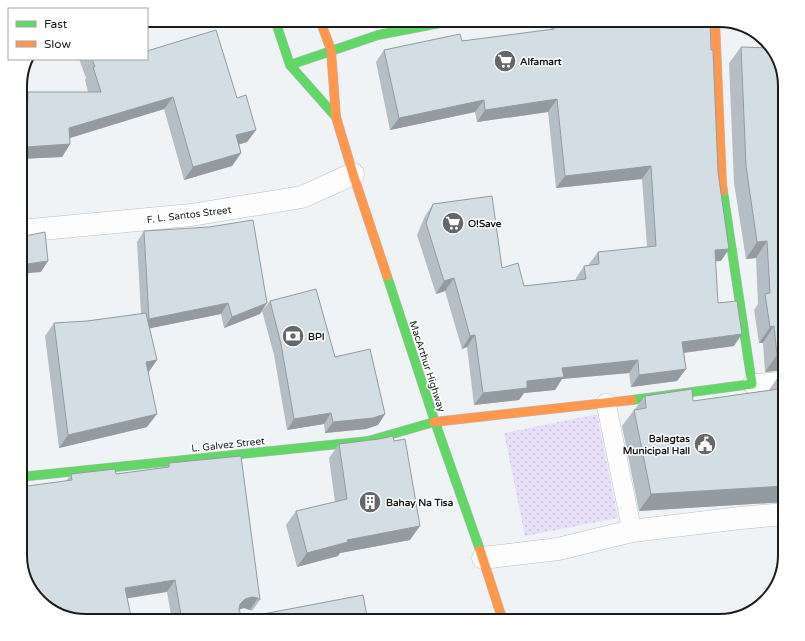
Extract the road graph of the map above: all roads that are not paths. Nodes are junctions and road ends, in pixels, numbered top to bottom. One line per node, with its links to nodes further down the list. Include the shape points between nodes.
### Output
1 (277, 27): 6 (main road, MacArthur Highway)
2 (323, 27): 5 (main road, MacArthur Highway)
3 (420, 27): 5 (main road, via 378,35)
4 (715, 27): 11 (main road, via 722,184)
5 (331, 50): 6 (main road); 7 (main road, MacArthur Highway)
6 (290, 65): 7 (main road, MacArthur Highway)
7 (336, 117): 8 (main road, MacArthur Highway)
8 (353, 174): 9 (street, F. L. Santos Street, via 302,197 191,215); 13 (main road, MacArthur Highway)
9 (27, 230)
10 (778, 382): 11 (lane)
11 (752, 384): 12 (main road, L. Galvez Street)
12 (606, 403): 13 (main road, L. Galvez Street); 16 (lane)
13 (435, 422): 14 (main road, L. Galvez Street, via 368,441); 17 (main road, MacArthur Highway)
14 (27, 475)
15 (778, 515): 16 (street)
16 (632, 530): 17 (street, via 558,549)
17 (483, 558): 18 (main road, MacArthur Highway)
18 (501, 614)

